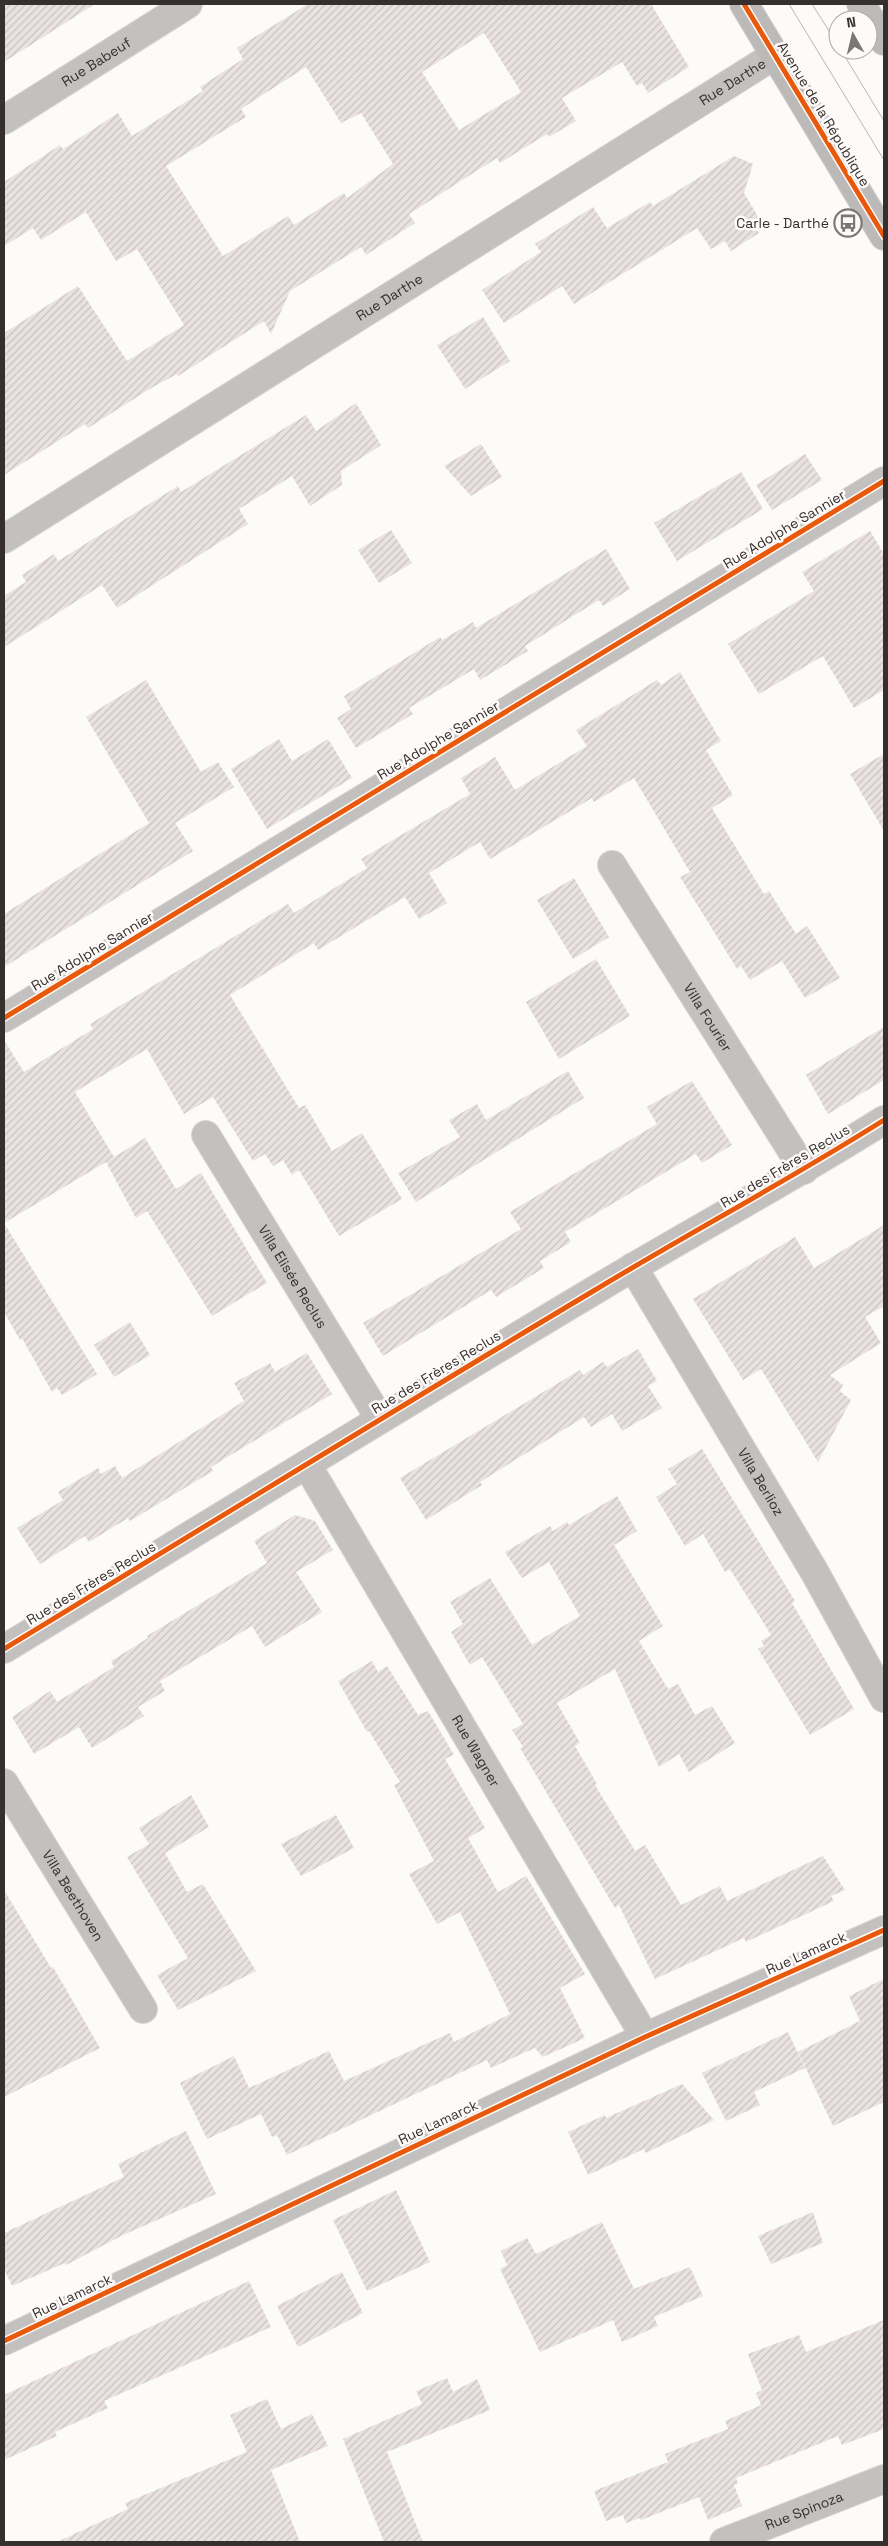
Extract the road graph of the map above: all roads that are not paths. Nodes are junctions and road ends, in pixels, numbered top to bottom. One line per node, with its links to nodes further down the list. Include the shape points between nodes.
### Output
1 (188, 4): 6 (street, Rue Babeuf)
2 (744, 4): 5 (main road, Avenue de la République)
3 (861, 4): 4 (main road)
4 (884, 41)
5 (775, 55): 7 (main road, Avenue de la République); 9 (street, Rue Darthe)
6 (4, 120)
7 (884, 236)
8 (884, 481): 11 (street, Rue Adolphe Sannier)
9 (4, 539)
10 (612, 865): 14 (street, Villa Fourier)
11 (4, 1018)
12 (884, 1120): 14 (street, Rue des Frères Reclus)
13 (206, 1135): 16 (street, Villa Elisée Reclus)
14 (804, 1170): 15 (street, Rue des Frères Reclus)
15 (633, 1267): 16 (street, Rue des Frères Reclus); 19 (street, Villa Berlioz, via 814,1571)
16 (380, 1419): 17 (street, Rue des Frères Reclus)
17 (307, 1465): 18 (street, Rue des Frères Reclus); 23 (street, Rue Wagner)
18 (4, 1649)
19 (884, 1698)
20 (4, 1783): 22 (street, Villa Beethoven)
21 (884, 1930): 23 (street, Rue Lamarck)
22 (143, 2009)
23 (645, 2037): 24 (street, Rue Lamarck)
24 (4, 2341)
25 (884, 2479): 26 (street, Rue Spinoza)
26 (724, 2542)

